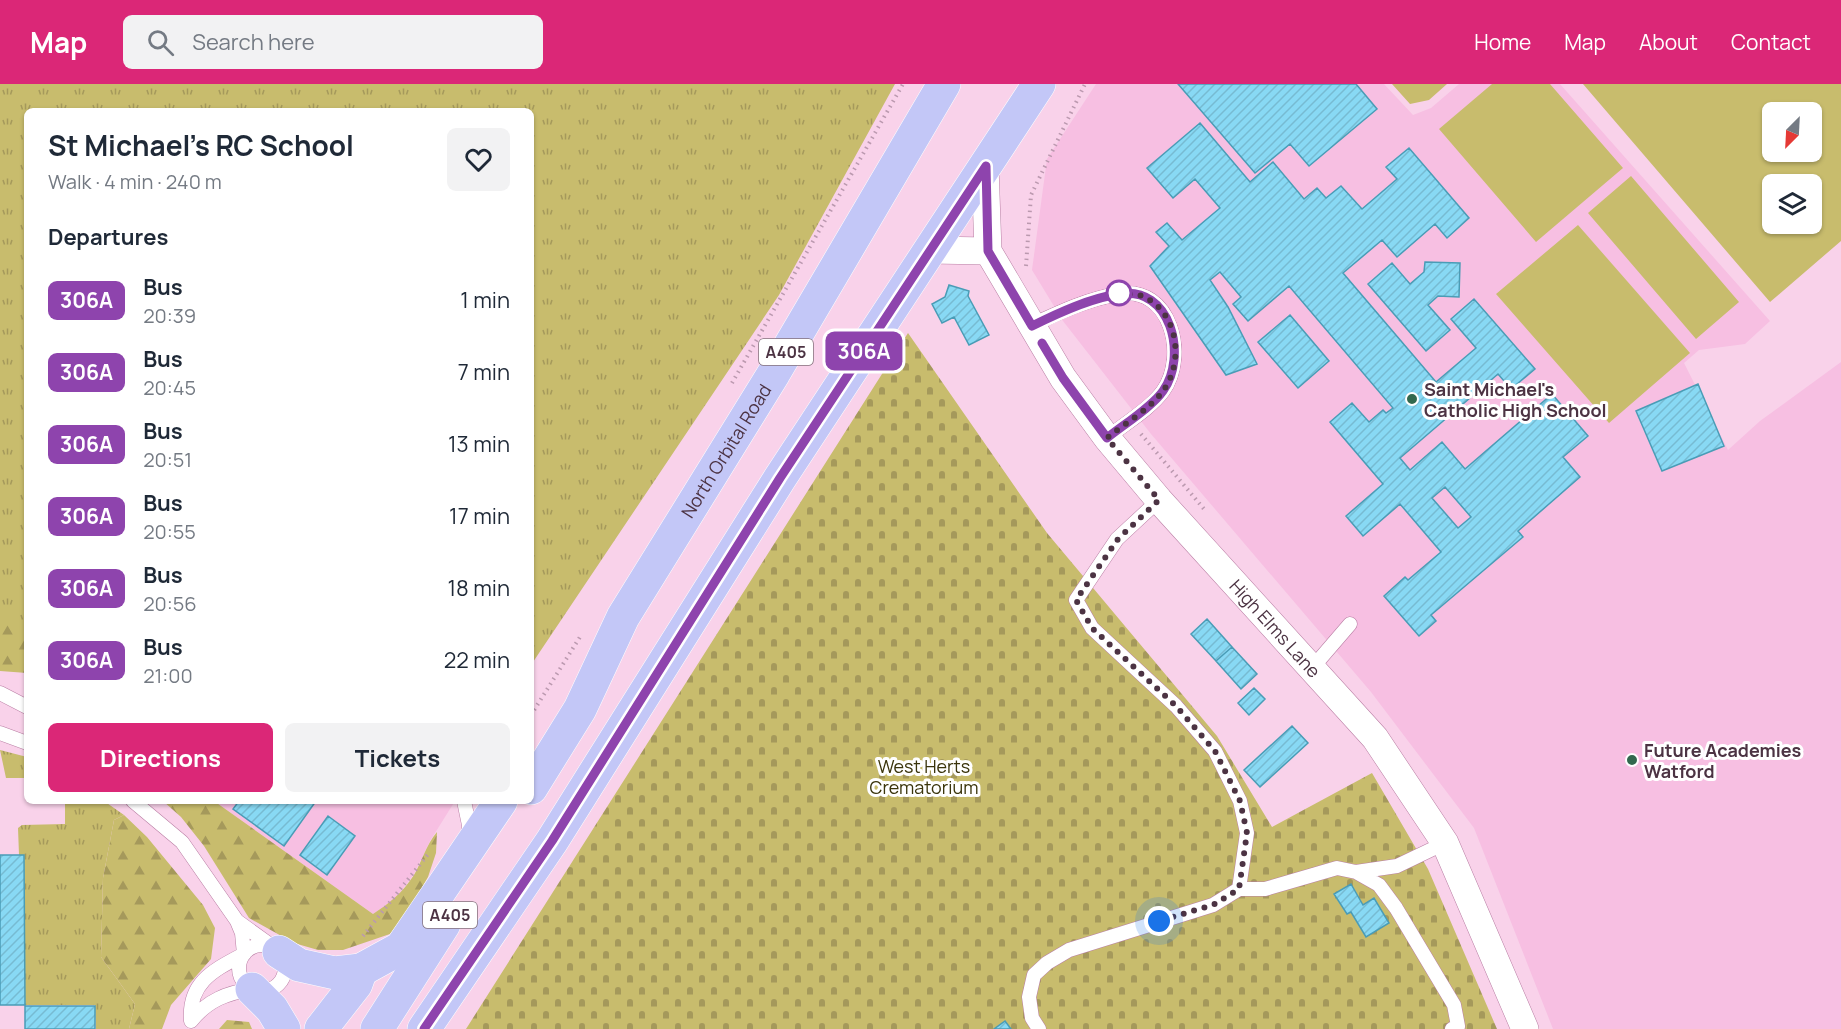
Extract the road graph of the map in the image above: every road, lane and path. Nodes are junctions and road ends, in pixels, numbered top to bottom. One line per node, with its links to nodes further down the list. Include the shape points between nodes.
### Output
1 (903, 84): 10 (path)
2 (944, 84): 13 (highway, North Orbital Road / A405, via 774,373)
3 (1039, 84): 5 (highway, A405)
4 (1085, 84): 8 (path, via 1031,195)
5 (986, 166): 6 (highway, A405); 7 (street, High Elms Lane)
6 (930, 250): 7 (street); 41 (highway, A405, via 780,478 552,841)
7 (988, 251): 9 (street, High Elms Lane)
8 (1026, 271)
9 (1032, 326): 11 (street, High Elms Lane, via 1063,378); 11 (lane, via 1120,293 1141,296 1158,306 1172,327 1177,349 1174,370 1163,392)
10 (728, 389)
11 (1107, 438): 12 (street, High Elms Lane)
12 (1159, 500): 16 (street, High Elms Lane, via 1233,585); 31 (lane, via 1118,539 1076,600 1092,628 1176,706 1215,751 1240,801 1247,833)
13 (623, 618): 22 (highway, A405); 23 (highway, North Orbital Road / A405, via 580,709)
14 (1350, 624): 16 (lane)
15 (584, 631): 19 (path)
16 (1313, 667): 28 (street, High Elms Lane, via 1375,738)
17 (0, 693): 18 (lane)
18 (24, 705)
19 (534, 710)
20 (0, 734): 21 (lane)
21 (24, 742)
22 (534, 750)
23 (534, 783)
24 (137, 804): 32 (lane, via 182,842)
25 (465, 804): 29 (lane, via 469,825)
26 (498, 804): 29 (highway, A405)
27 (521, 804): 40 (highway, A405)
28 (1445, 843): 30 (lane, via 1397,867); 44 (street, High Elms Lane)
29 (448, 854): 35 (path); 35 (highway, A405, via 401,948)
30 (1356, 872): 31 (lane, via 1337,868 1265,889); 43 (lane, via 1379,885 1396,908 1454,1005 1458,1026)
31 (1239, 889): 42 (lane, via 1213,905 1070,950 1047,963 1034,975 1029,997 1032,1018)
32 (237, 921): 33 (lane); 34 (lane)
33 (276, 949): 34 (lane, via 257,945); 35 (highway, A405, via 299,965 335,973); 36 (lane, via 285,966 281,981 268,990)
34 (244, 954): 36 (lane, via 239,969); 37 (lane, via 217,968 202,982 192,1000)
35 (361, 954): 39 (highway, via 356,984)
36 (252, 989): 37 (lane, via 218,998 200,1010); 38 (highway, via 272,1009)
37 (190, 1025)
38 (284, 1029)
39 (321, 1029)
40 (377, 1029)
41 (424, 1029)
42 (1039, 1029)
43 (1452, 1029)
44 (1525, 1029)

